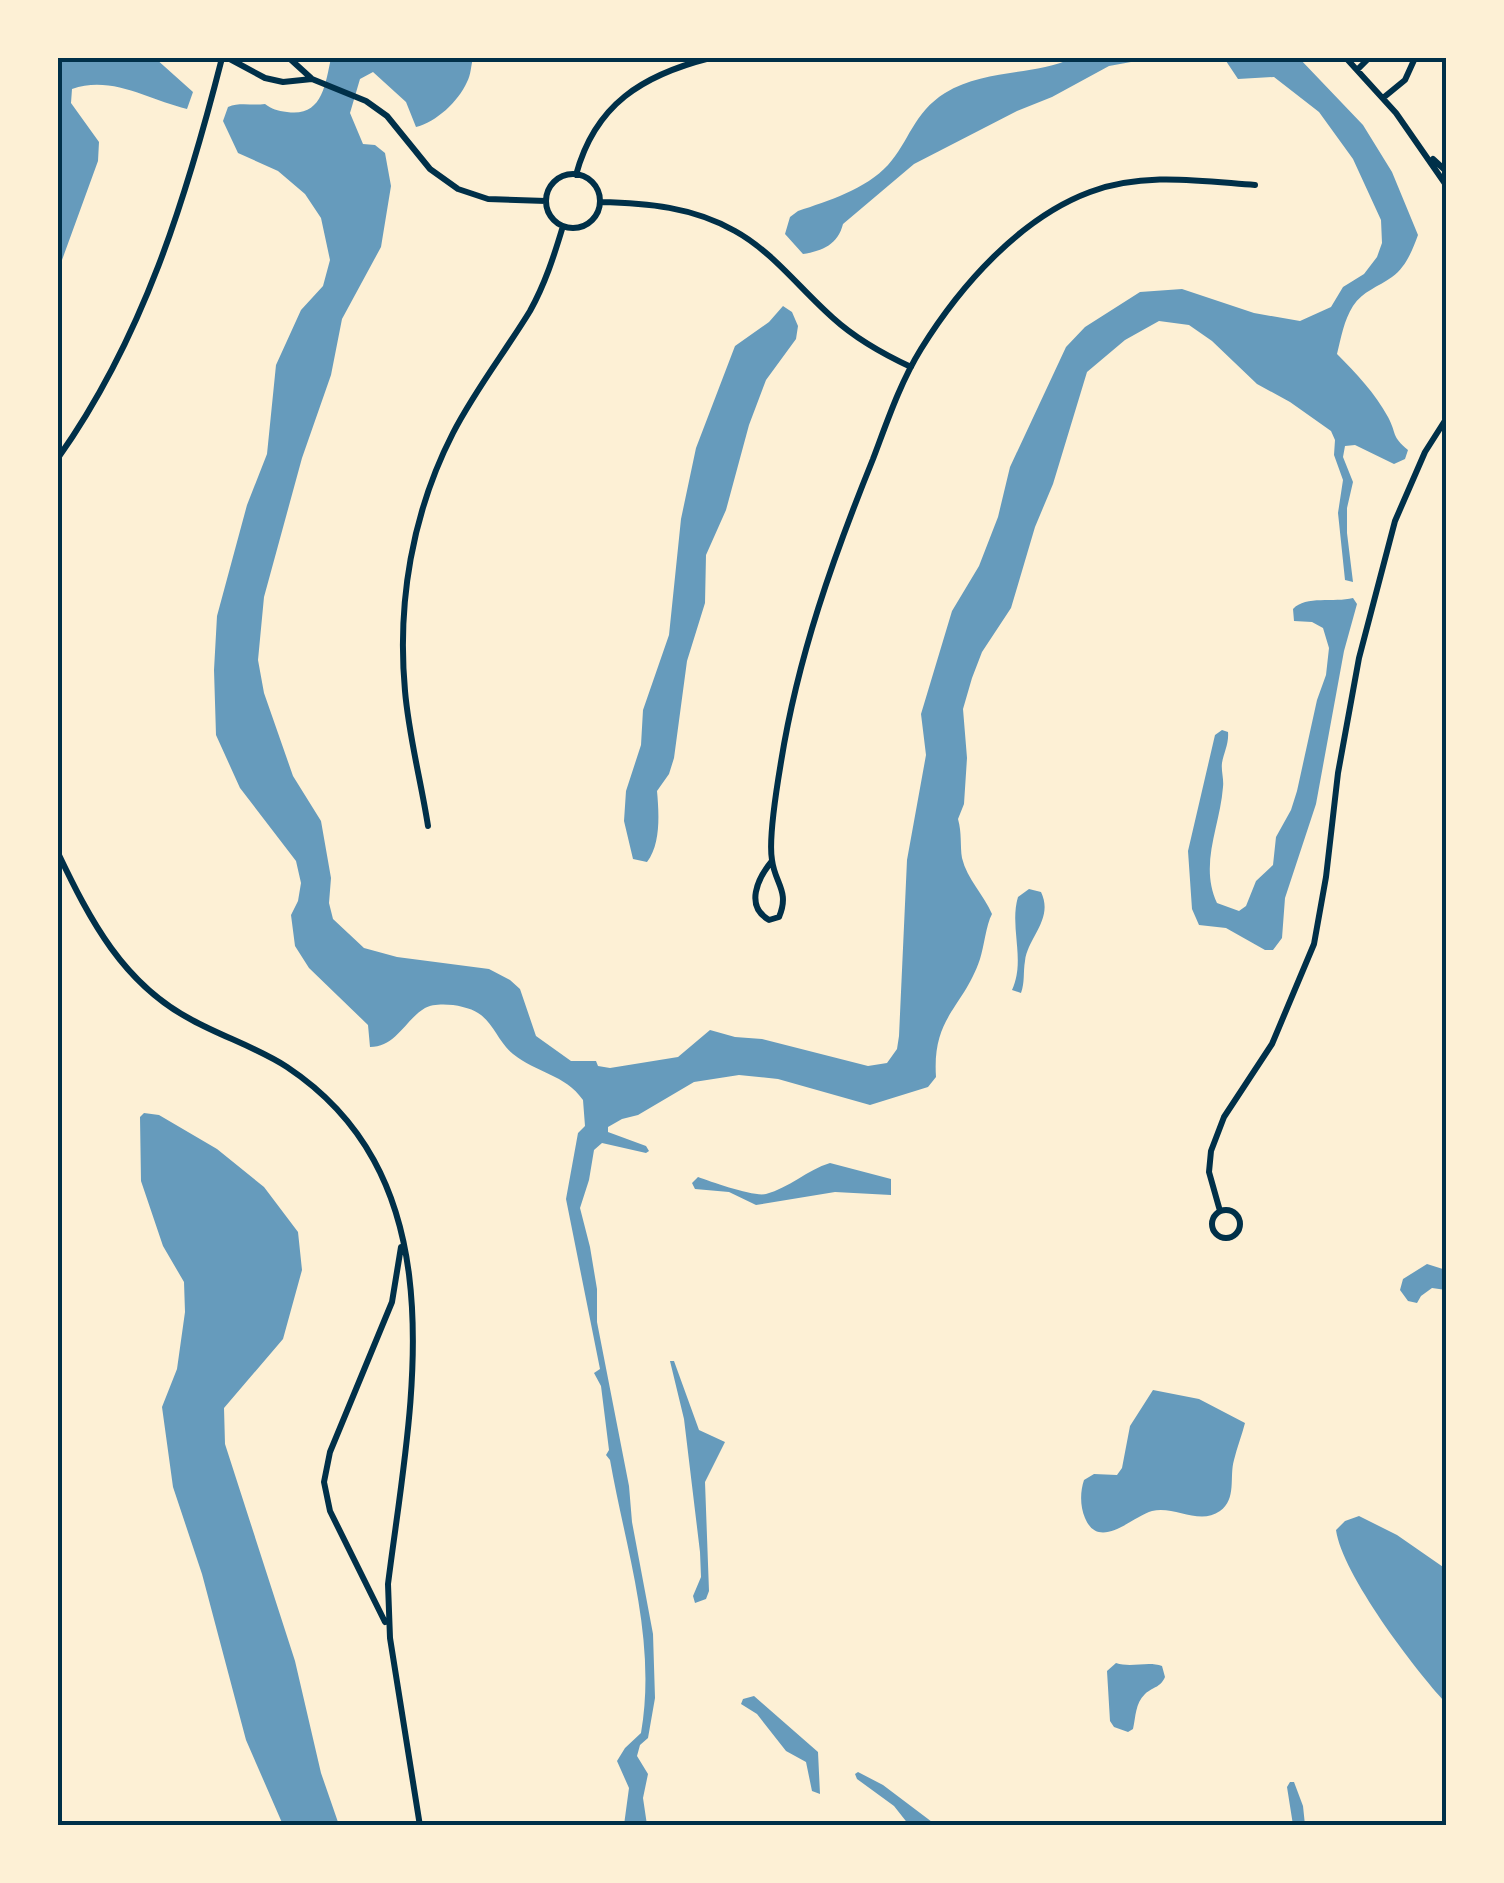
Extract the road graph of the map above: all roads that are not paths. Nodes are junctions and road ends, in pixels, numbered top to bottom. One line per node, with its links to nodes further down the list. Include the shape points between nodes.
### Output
1 (225, 58): 8 (street, via 265,78); 20 (street, via 163,257 97,400)
2 (289, 58): 8 (street)
3 (710, 58): 12 (street, via 662,71 631,90 588,139)
4 (1346, 58): 7 (street)
5 (1369, 58): 7 (street)
6 (1415, 58): 9 (street, via 1405,80)
7 (1358, 69): 9 (street)
8 (312, 80): 15 (street, via 387,116 430,170 458,189 488,199)
9 (1383, 98): 10 (street)
10 (1422, 149): 11 (street); 14 (street)
11 (1446, 171)
12 (576, 175): 15 (street, via 553,184); 16 (street, via 596,186)
13 (1255, 185): 18 (street, via 1142,180 1066,202 996,255)
14 (1446, 185)
15 (546, 201): 17 (street)
16 (600, 202): 17 (street, via 588,224); 18 (street, via 660,206 734,230 850,331)
17 (563, 226): 21 (street, via 536,300 452,435 414,544 403,655)
18 (911, 367): 23 (street, via 814,616 787,729)
19 (1446, 419): 24 (street, via 1395,520 1358,658 1314,944 1272,1044 1224,1117 1211,1151 1209,1172)
20 (58, 458)
21 (428, 826)
22 (58, 853): 25 (street, via 108,946 136,980 170,1008 285,1066 339,1111 378,1169)
23 (772, 860): 23 (street, via 784,904 779,917 769,920 753,902)
24 (1220, 1211): 24 (street, via 1213,1231 1232,1237 1238,1217)
25 (401, 1236): 26 (street, via 415,1353 388,1584); 26 (street, via 392,1302 324,1482 330,1511)
26 (390, 1638): 27 (street)
27 (420, 1826)

